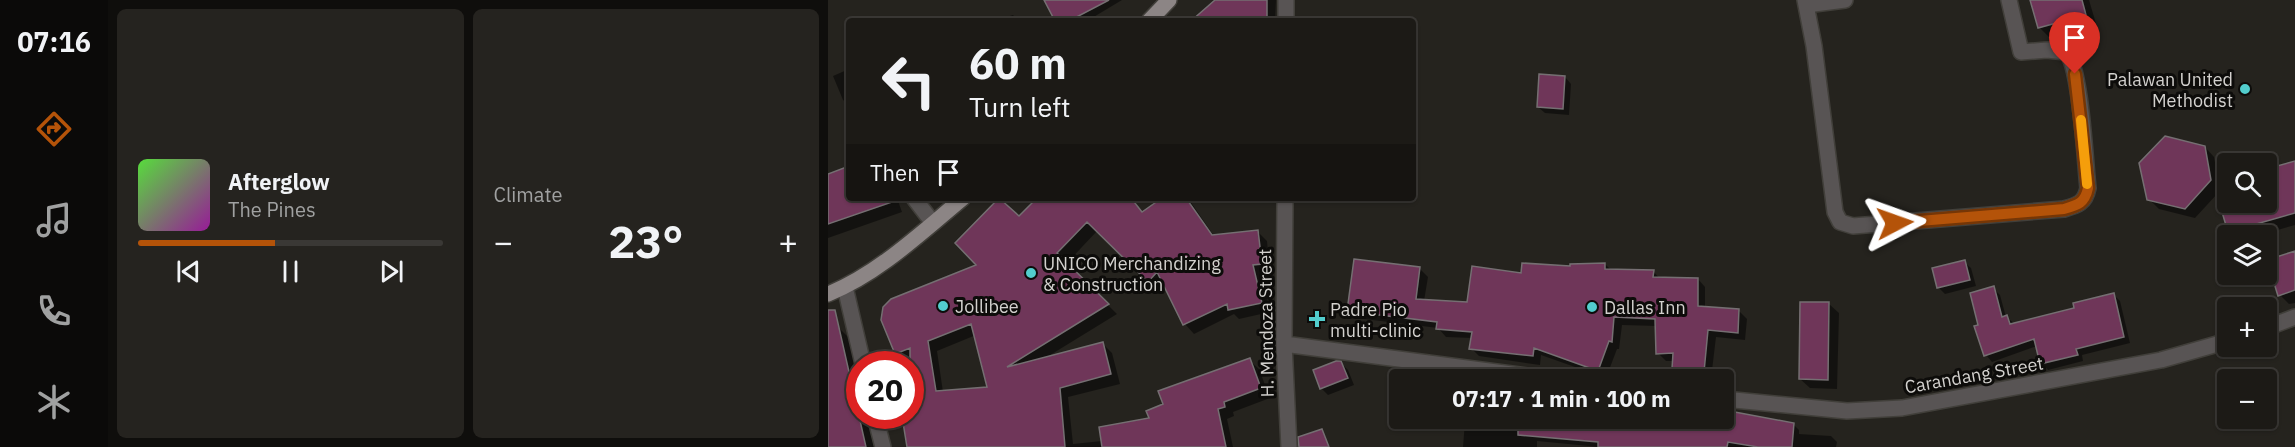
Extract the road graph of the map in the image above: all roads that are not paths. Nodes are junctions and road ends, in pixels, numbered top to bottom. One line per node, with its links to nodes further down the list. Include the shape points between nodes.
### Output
1 (1169, 0): 6 (main road)
2 (1286, 0): 7 (street)
3 (1845, 0): 5 (street)
4 (2008, 0): 5 (street, via 2021,52 2066,52 2071,60 2080,107 2086,197 2080,204 2064,209 1853,226 1840,222 1835,212)
5 (1806, 2)
6 (1152, 18)
7 (1286, 18)
8 (916, 201): 11 (street)
9 (959, 201): 11 (main road)
10 (1285, 201): 16 (street, H. Mendoza Street)
11 (933, 223): 12 (main road)
12 (845, 287): 13 (main road); 18 (street)
13 (828, 294)
14 (2295, 317): 15 (street)
15 (2277, 324)
16 (1284, 344): 19 (street); 23 (street, H. Mendoza Street)
17 (2217, 344): 20 (street, Carandang Street, via 2161,360 1902,408 1847,411)
18 (860, 351)
19 (1474, 369)
20 (1734, 400)
21 (878, 429): 22 (street)
22 (883, 447)
23 (1289, 447)

